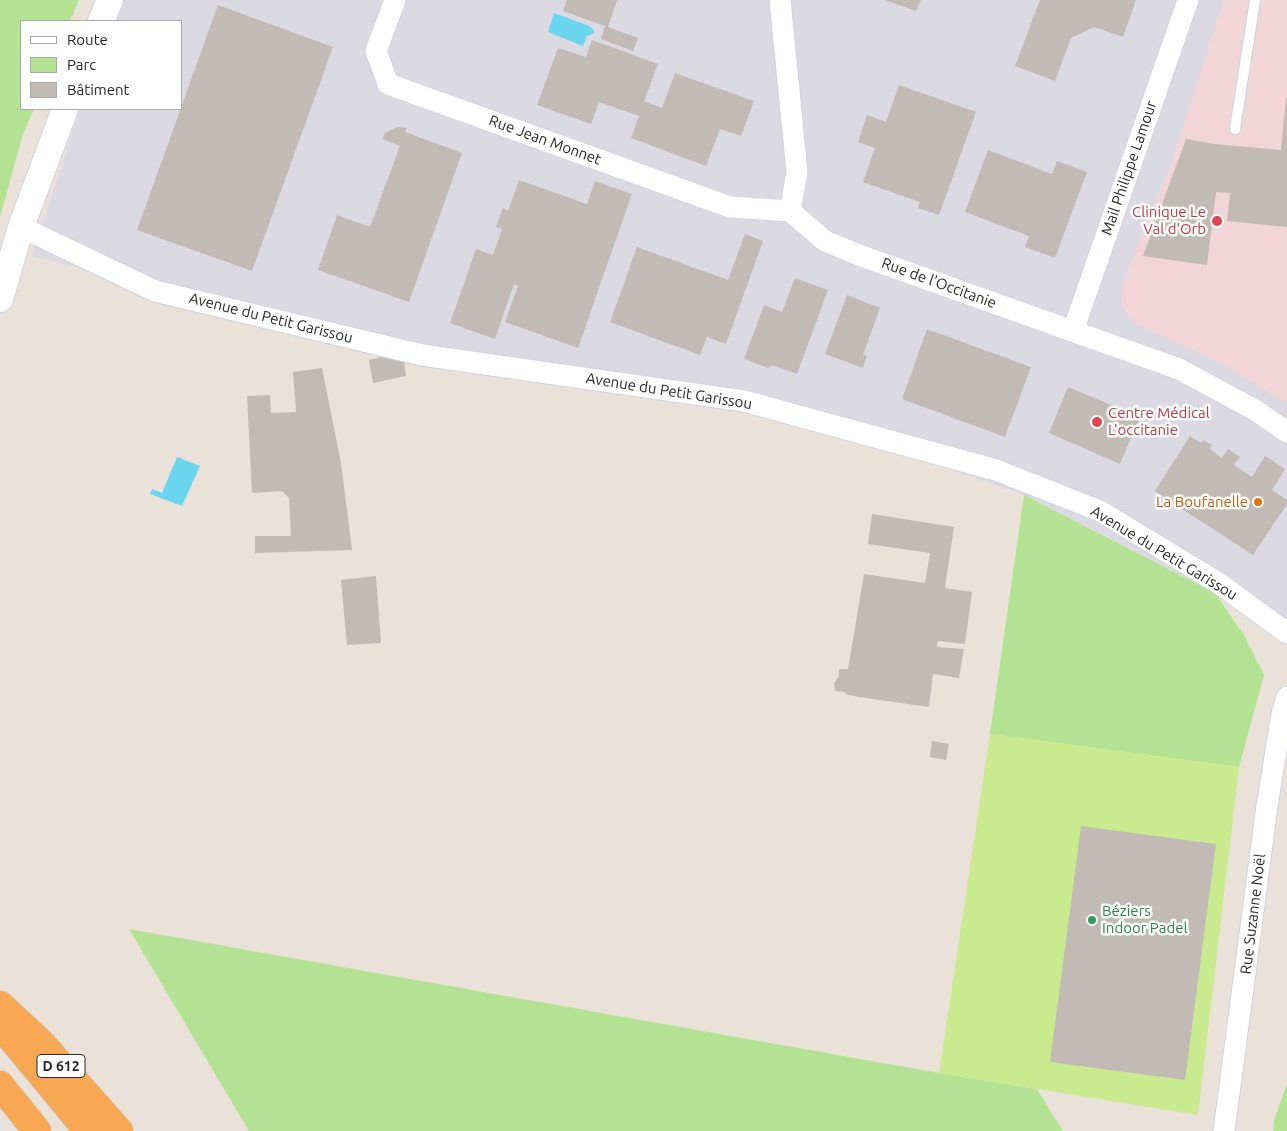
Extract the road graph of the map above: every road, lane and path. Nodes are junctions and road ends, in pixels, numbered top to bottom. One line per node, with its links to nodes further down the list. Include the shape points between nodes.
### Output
1 (110, 0): 6 (street)
2 (394, 0): 9 (street, Rue Jean Monnet, via 376,51 388,84 730,206)
3 (780, 0): 9 (street, via 797,172)
4 (1254, 0): 8 (lane)
5 (1187, 2): 12 (street, Mail Philippe Lamour)
6 (101, 20)
7 (65, 110): 10 (street)
8 (1235, 129)
9 (790, 210): 12 (street, Rue de l'Occitanie, via 825,241)
10 (21, 227): 11 (street); 14 (street, Avenue du Petit Garissou, via 165,293 422,355 744,401 996,470 1100,512 1220,584)
11 (0, 299)
12 (1072, 331): 13 (street, Rue de l'Occitanie, via 1179,369)
13 (1287, 432)
14 (1287, 633)
15 (1287, 697): 22 (street, Rue Suzanne Noël, via 1268,797)
16 (0, 1005): 21 (highway, D 612, via 42,1044)
17 (0, 1024): 20 (highway, D 612)
18 (0, 1085): 19 (highway)
19 (37, 1131)
20 (88, 1131)
21 (119, 1131)
22 (1224, 1131)

